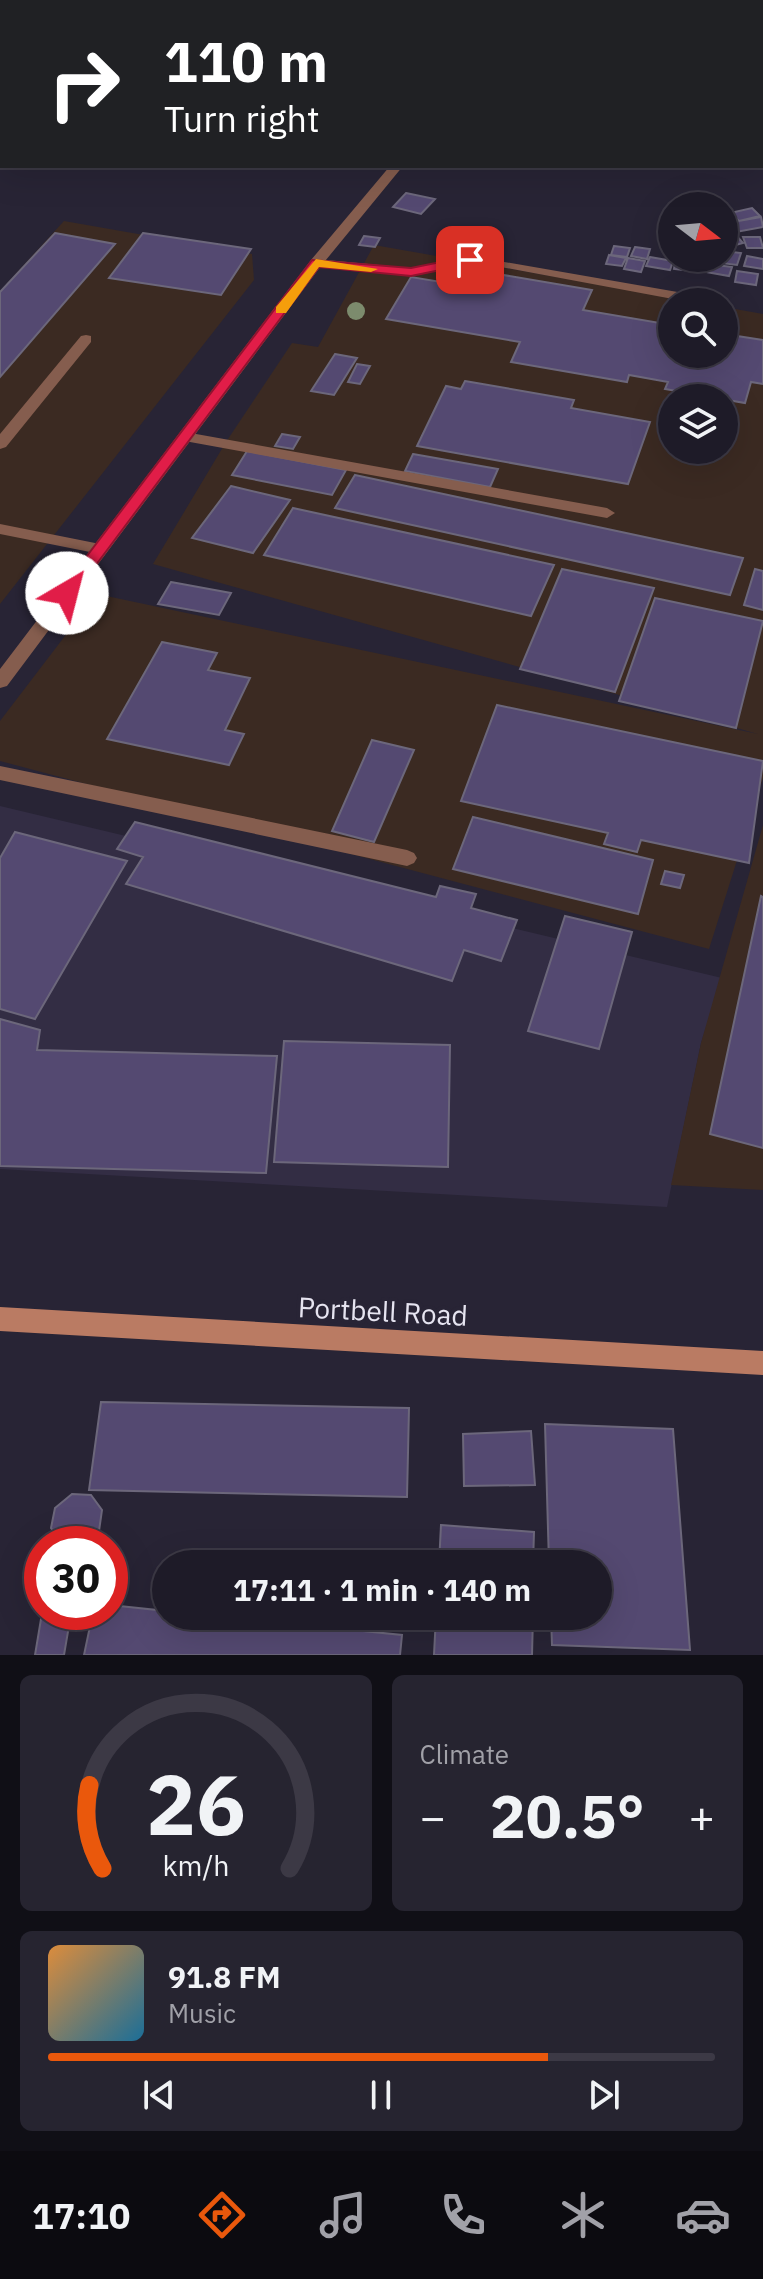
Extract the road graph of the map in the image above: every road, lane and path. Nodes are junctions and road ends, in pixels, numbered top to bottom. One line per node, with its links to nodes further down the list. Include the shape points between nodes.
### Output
1 (395, 168): 2 (street)
2 (316, 263): 3 (street, via 411,272 490,261); 5 (street)
3 (658, 292)
4 (86, 339): 6 (street)
5 (185, 437): 7 (street); 9 (street)
6 (0, 444)
7 (607, 513)
8 (0, 529): 9 (street)
9 (100, 549): 10 (street)
10 (0, 682)
11 (0, 773): 12 (street)
12 (407, 858)
13 (0, 1319): 14 (main road, Portbell Road)
14 (763, 1363)

